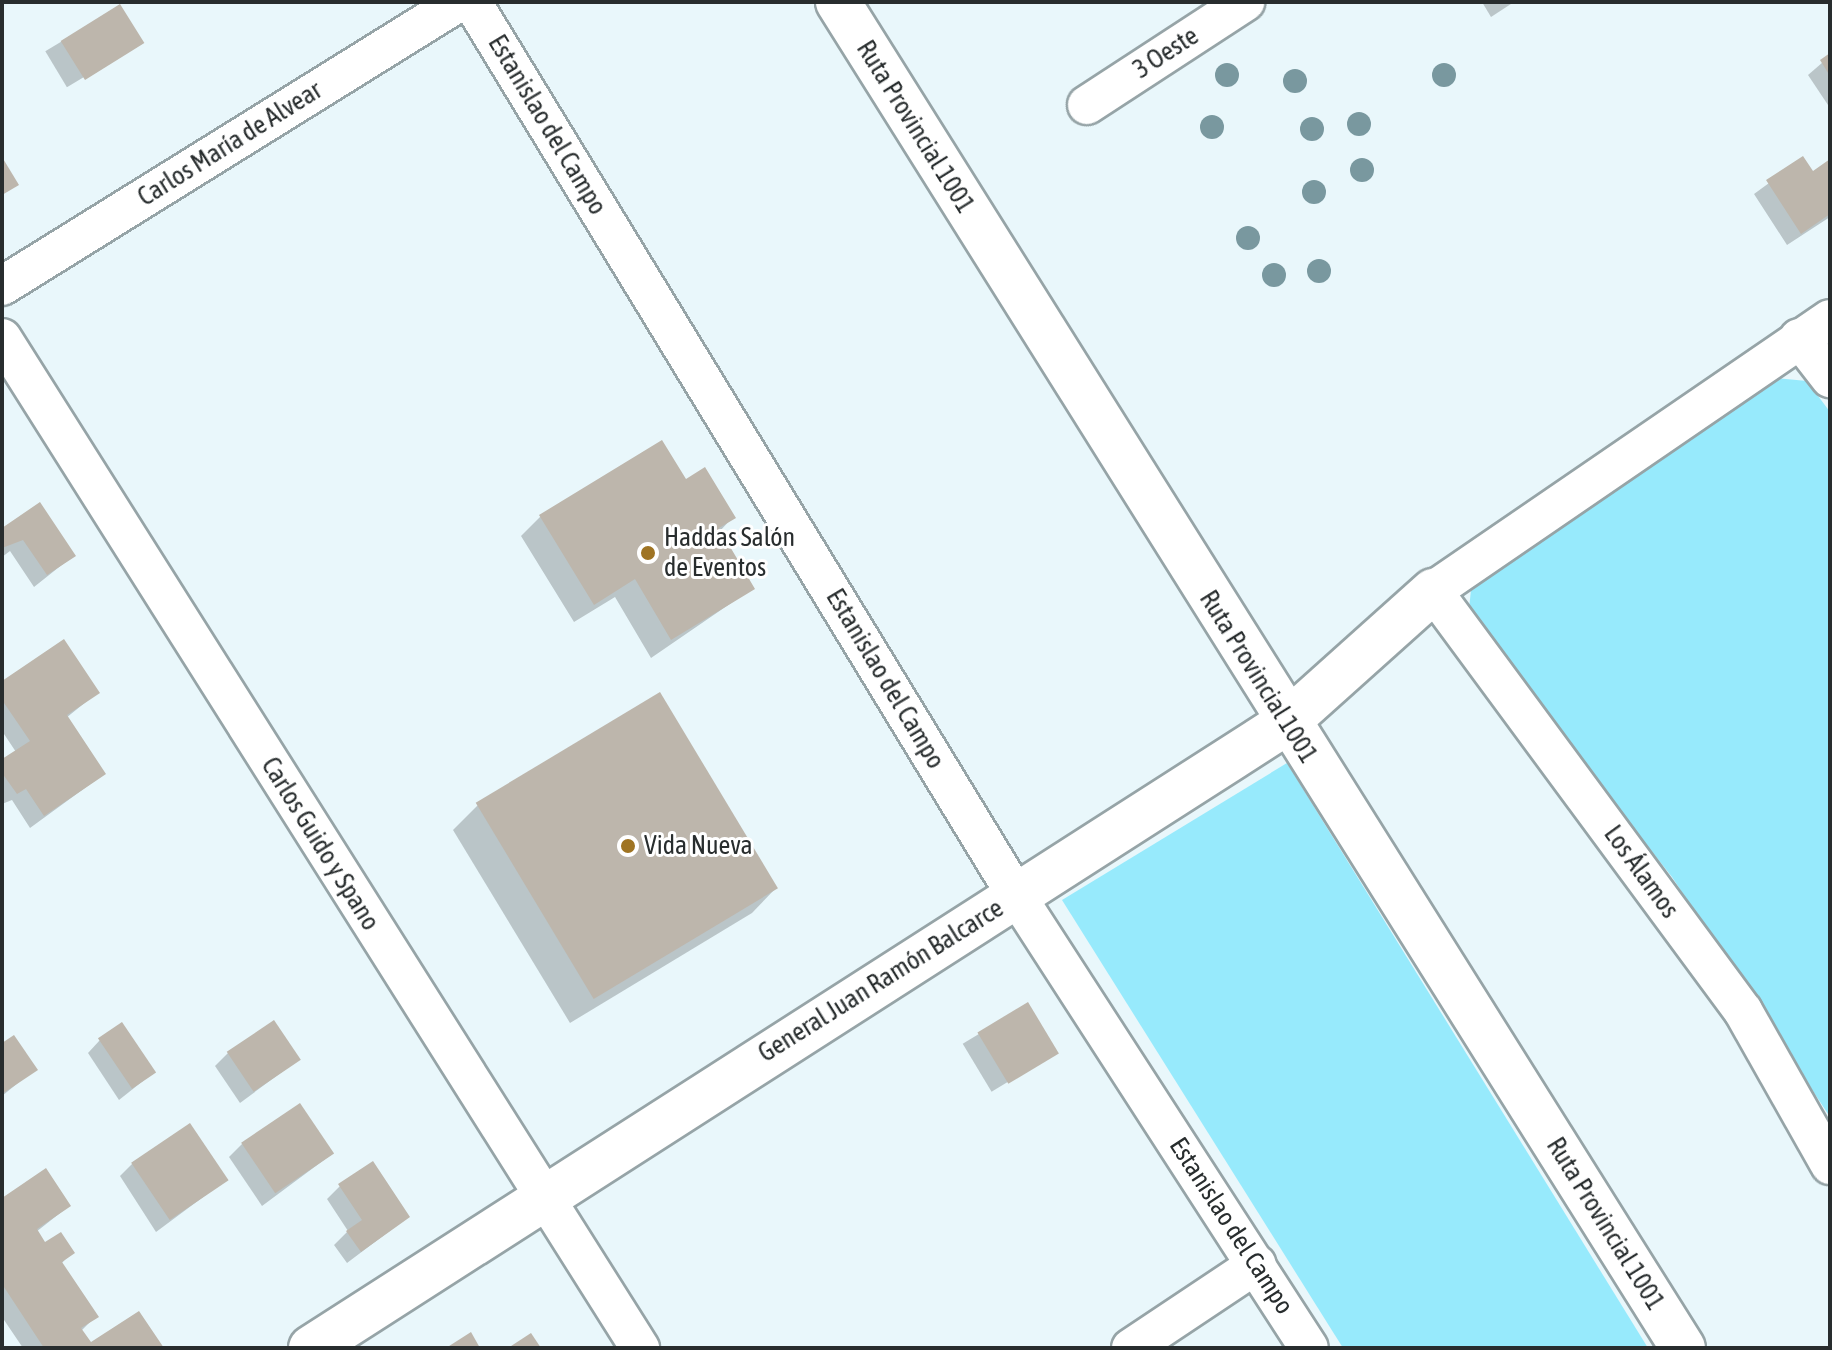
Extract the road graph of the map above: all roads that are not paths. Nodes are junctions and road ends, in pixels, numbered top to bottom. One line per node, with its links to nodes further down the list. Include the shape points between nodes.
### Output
1 (459, 2): 6 (street, Carlos María de Alvear)
2 (472, 2): 12 (street, Estanislao del Campo)
3 (838, 2): 11 (street, Ruta Provincial 1001)
4 (1245, 2): 5 (street, 3 Oeste)
5 (1087, 105)
6 (2, 286)
7 (1815, 329): 9 (street); 10 (street)
8 (2, 338): 14 (street, Carlos Guido y Spano)
9 (1830, 378)
10 (1433, 591): 11 (street, General Juan Ramón Balcarce); 13 (street, Los Álamos, via 1743,1011)
11 (1286, 723): 12 (street, General Juan Ramón Balcarce); 20 (street, Ruta Provincial 1001)
12 (1016, 895): 14 (street, General Juan Ramón Balcarce); 15 (street, Estanislao del Campo)
13 (1830, 1165)
14 (542, 1197): 16 (street, General Juan Ramón Balcarce); 17 (street, Carlos Guido y Spano)
15 (1257, 1264): 18 (street); 19 (street, Estanislao del Campo)
16 (311, 1348)
17 (640, 1348)
18 (1131, 1348)
19 (1309, 1348)
20 (1683, 1348)

